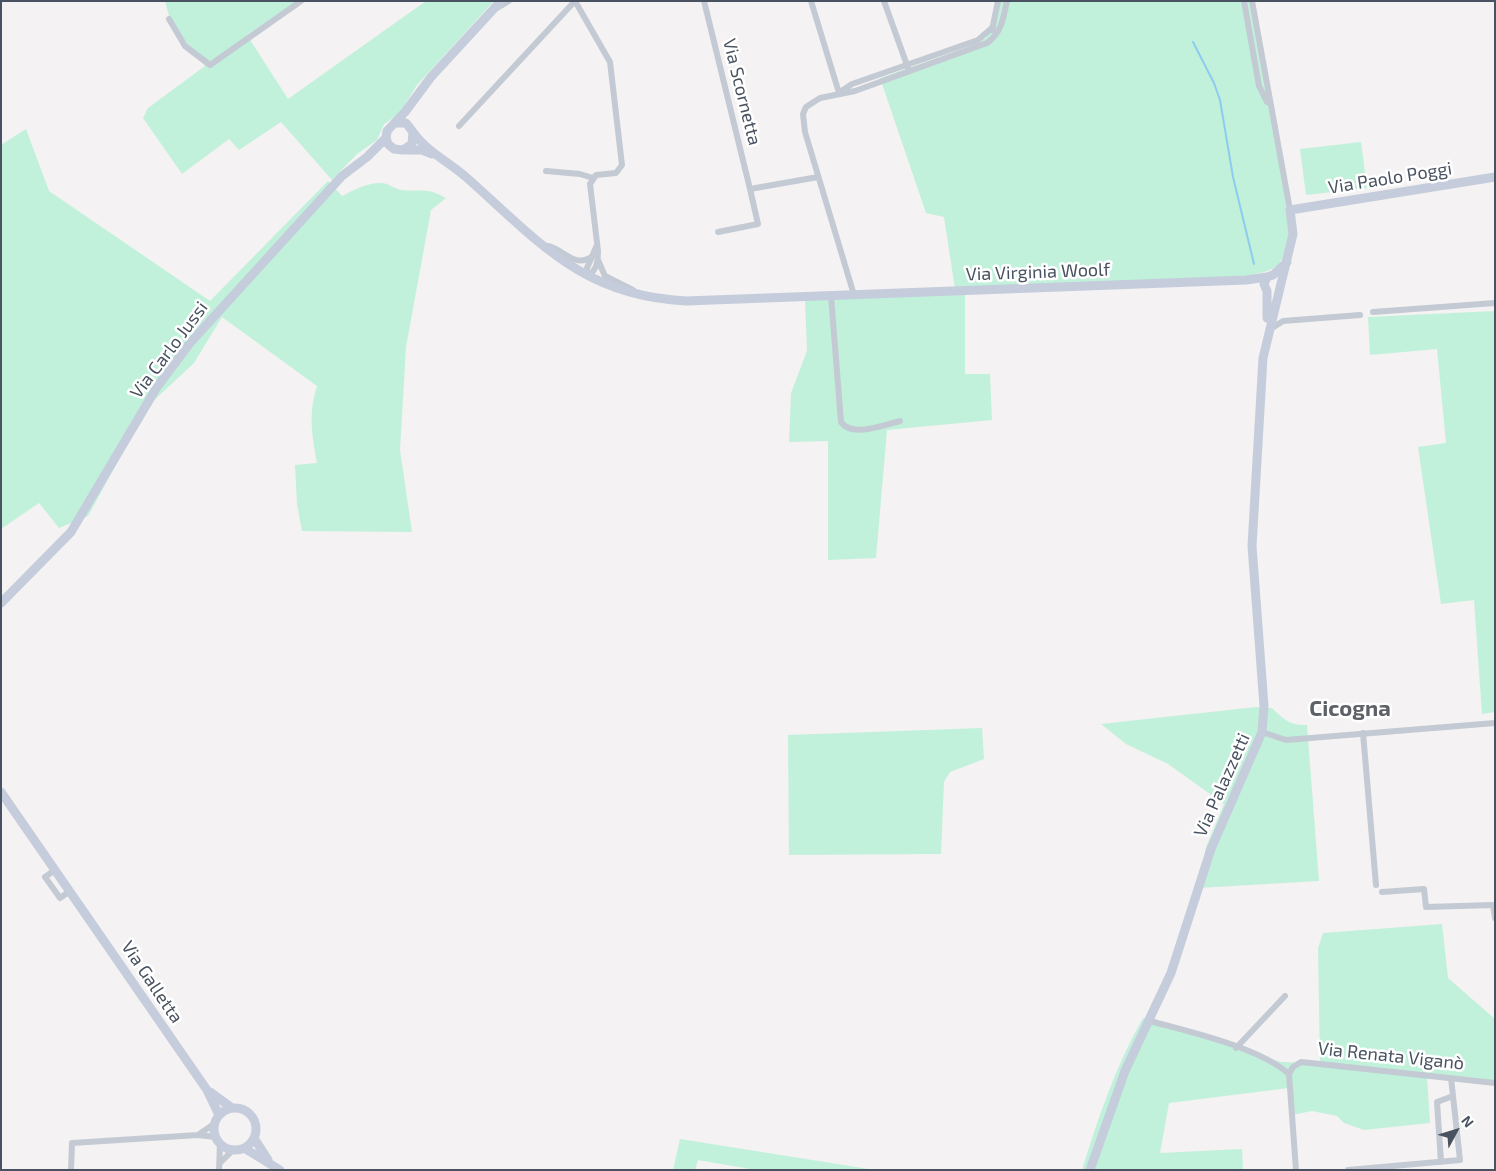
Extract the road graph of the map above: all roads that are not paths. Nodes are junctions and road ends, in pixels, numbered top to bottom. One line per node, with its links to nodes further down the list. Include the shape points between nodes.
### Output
1 (301, 1): 12 (street, via 210,65 184,46)
2 (501, 1): 11 (street)
3 (509, 1): 11 (street)
4 (704, 1): 31 (street, Via Scornetta)
5 (811, 1): 16 (street)
6 (884, 1): 15 (street)
7 (998, 1): 13 (street)
8 (1007, 1): 14 (street, via 1002,27)
9 (1244, 1): 18 (street, via 1259,86)
10 (1252, 1): 18 (street)
11 (494, 9): 17 (street)
12 (169, 19)
13 (993, 27): 14 (street); 15 (street, via 978,40)
14 (987, 43): 15 (street)
15 (908, 68): 16 (street, via 854,91)
16 (839, 93): 28 (street, via 814,101 802,114)
17 (414, 100): 19 (street); 21 (street)
18 (1269, 105): 32 (street)
19 (396, 122): 21 (street, via 406,123); 22 (street, via 387,131)
20 (459, 126): 30 (street, via 575,1 610,62 621,153 619,171)
21 (412, 130): 24 (street, via 412,144); 26 (street, Via Virginia Woolf, via 423,144)
22 (386, 138): 23 (street); 25 (street, Via Carlo Jussi)
23 (394, 149): 24 (street); 25 (street, Via Carlo Jussi)
24 (404, 150): 26 (street, Via Virginia Woolf, via 422,150)
25 (367, 157): 52 (street, Via Carlo Jussi, via 342,176 190,342 157,387 71,532)
26 (446, 160): 34 (street, Via Virginia Woolf)
27 (546, 171): 30 (street)
28 (818, 177): 31 (street); 42 (street)
29 (1495, 177): 32 (street, Via Paolo Poggi)
30 (593, 178): 35 (street, via 590,184)
31 (750, 190): 33 (street, Via Scornetta, via 758,224)
32 (1290, 210): 36 (street, Via Palazzetti, via 1292,234)
33 (718, 232)
34 (541, 245): 35 (street, Via Virginia Woolf, via 553,247 576,261); 37 (street, Via Virginia Woolf)
35 (596, 258): 37 (street, via 593,272); 43 (street, Via Virginia Woolf, via 605,276)
36 (1287, 262): 38 (street); 40 (street, Via Palazzetti)
37 (587, 276): 43 (street, Via Virginia Woolf)
38 (1270, 276): 39 (street, Via Virginia Woolf); 40 (street, via 1278,277); 41 (street, via 1264,282)
39 (1246, 280): 41 (street, Via Virginia Woolf); 42 (street, Via Virginia Woolf)
40 (1280, 286): 41 (street, via 1274,292); 46 (street, Via Palazzetti)
41 (1266, 289): 50 (street, Via Palazzetti)
42 (854, 295): 44 (street, Via Virginia Woolf)
43 (640, 296): 44 (street, Via Virginia Woolf, via 686,302)
44 (831, 296): 51 (street, via 841,422 845,428 853,430)
45 (1495, 303): 47 (street)
46 (1272, 312): 49 (street); 50 (street, Via Palazzetti)
47 (1373, 312)
48 (1360, 315): 49 (street)
49 (1283, 321): 50 (street)
50 (1268, 332): 54 (street, Via Palazzetti, via 1263,358 1252,546 1264,706)
51 (900, 421)
52 (1, 604)
53 (1495, 722): 55 (street)
54 (1262, 732): 55 (street, via 1286,740); 62 (street, Via Palazzetti, via 1211,849 1171,973)
55 (1363, 733): 58 (street)
56 (1, 792): 57 (street, Via Galletta)
57 (5, 803): 67 (street, Via Galletta)
58 (1376, 885)
59 (1382, 892): 60 (street, via 1424,889 1426,907 1493,905)
60 (1495, 918)
61 (1285, 996): 63 (street)
62 (1150, 1020): 63 (street); 82 (street, Via Palazzetti, via 1125,1070)
63 (1236, 1048): 64 (street, via 1275,1063)
64 (1289, 1074): 65 (street, Via Renata Viganò, via 1301,1062); 83 (street)
65 (1451, 1078): 66 (street, Via Renata Viganò); 68 (street)
66 (1495, 1083)
67 (208, 1090): 69 (street, Via Galletta); 70 (street, Via Galletta)
68 (1453, 1096): 78 (street, via 1437,1102); 78 (street, via 1460,1160)
69 (232, 1108): 70 (street); 73 (street, via 240,1108 252,1117)
70 (219, 1115): 71 (street)
71 (214, 1124): 72 (street); 74 (street)
72 (198, 1135): 74 (street); 80 (street, via 72,1143)
73 (254, 1138): 75 (street); 77 (street)
74 (218, 1140): 76 (street); 79 (street)
75 (244, 1148): 76 (street); 77 (street)
76 (233, 1150): 79 (street)
77 (269, 1162): 81 (street)
78 (1441, 1162): 84 (street)
79 (219, 1167)
80 (70, 1170)
81 (280, 1170)
82 (1090, 1170)
83 (1296, 1170)
84 (1348, 1170)

